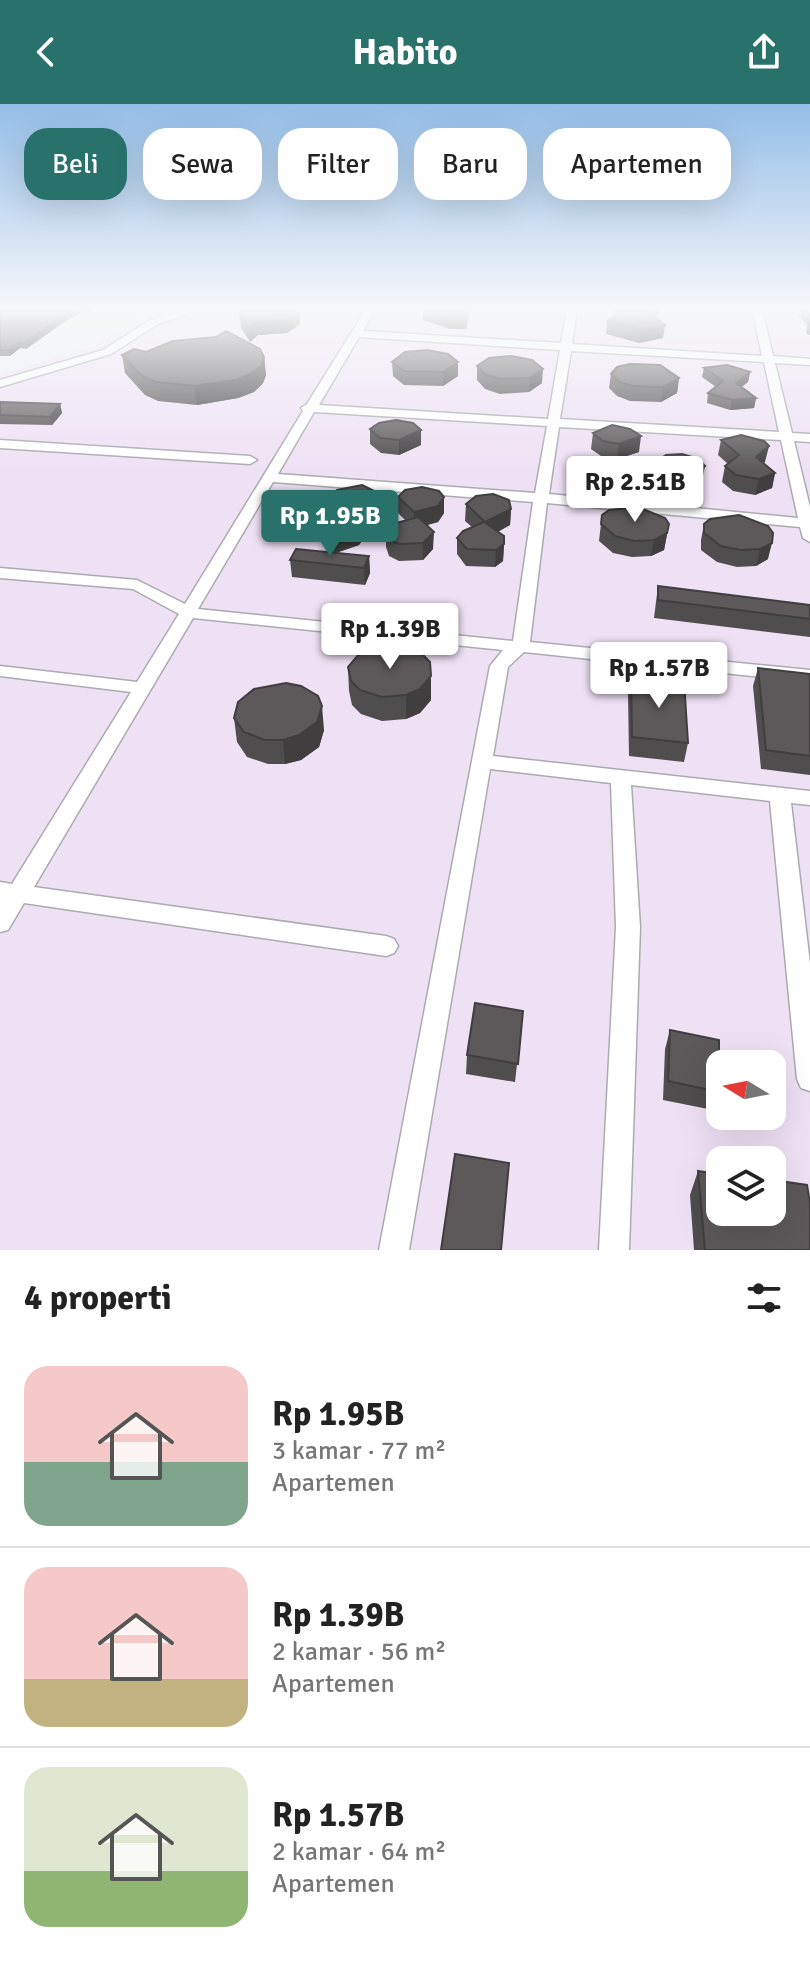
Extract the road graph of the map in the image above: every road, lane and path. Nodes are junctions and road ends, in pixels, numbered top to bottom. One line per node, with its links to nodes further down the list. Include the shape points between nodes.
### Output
1 (72, 362): 5 (lane)
2 (337, 362): 6 (lane)
3 (564, 362): 7 (lane)
4 (771, 362): 8 (lane)
5 (0, 384)
6 (307, 408): 7 (lane); 12 (lane)
7 (553, 420): 8 (lane); 13 (lane)
8 (788, 437): 9 (lane); 14 (lane)
9 (810, 438)
10 (0, 444): 11 (lane)
11 (250, 460)
12 (267, 477): 13 (lane); 16 (lane)
13 (541, 498): 14 (lane); 17 (lane)
14 (809, 529)
15 (0, 573): 16 (lane, via 137,585)
16 (189, 613): 17 (lane); 20 (lane)
17 (521, 647): 19 (lane); 21 (lane, via 499,666)
18 (0, 671): 20 (lane)
19 (810, 676)
20 (142, 688): 25 (lane)
21 (484, 762): 22 (lane); 29 (lane)
22 (621, 779): 23 (lane); 30 (lane, via 628,927)
23 (780, 795): 24 (lane); 28 (lane)
24 (810, 798)
25 (9, 892): 26 (lane); 27 (lane)
26 (0, 923)
27 (386, 946)
28 (810, 1079)
29 (394, 1250)
30 (614, 1250)

